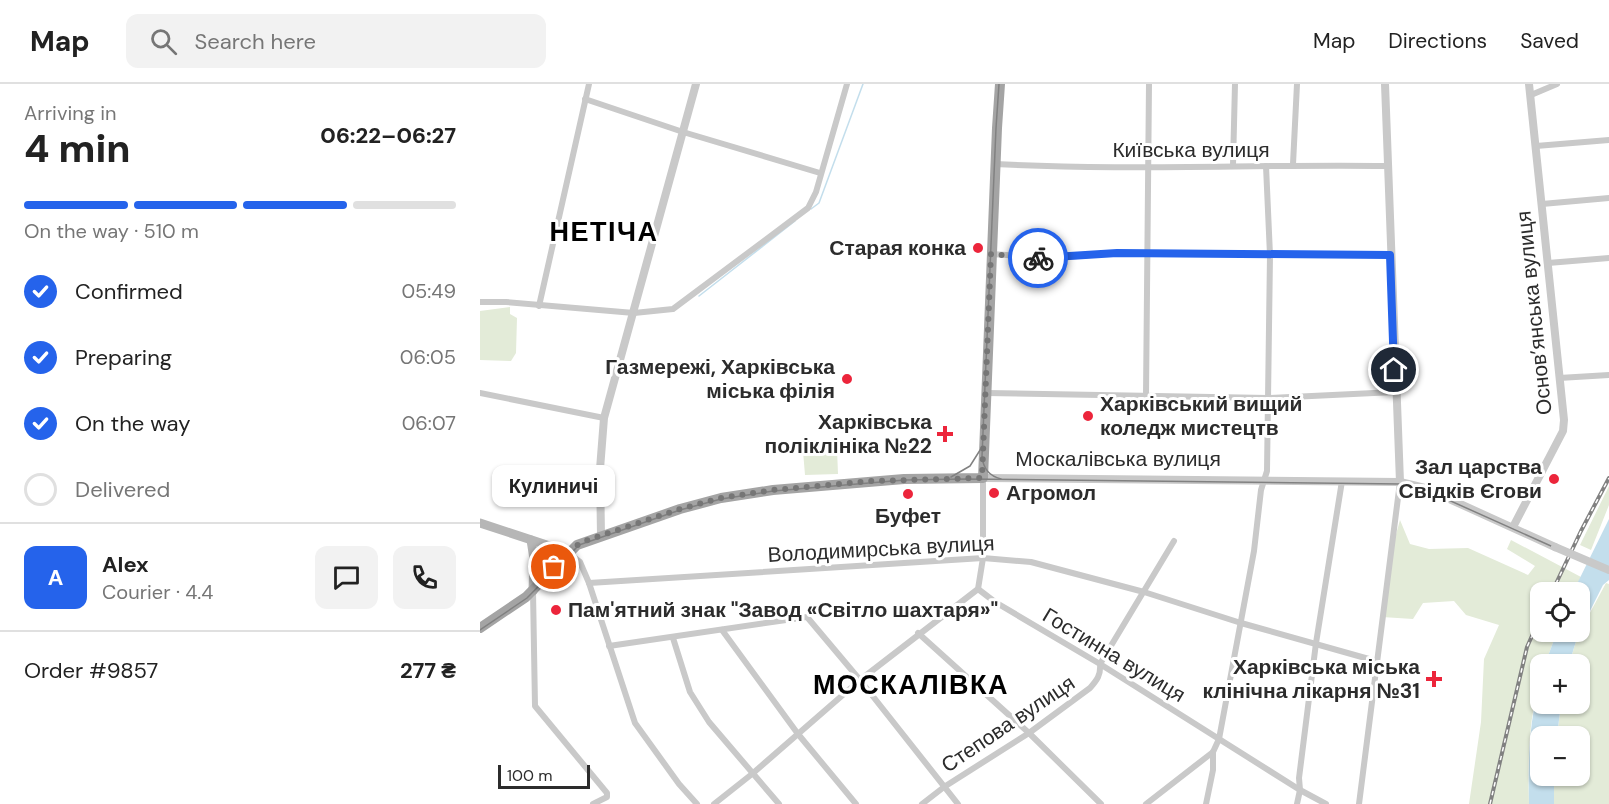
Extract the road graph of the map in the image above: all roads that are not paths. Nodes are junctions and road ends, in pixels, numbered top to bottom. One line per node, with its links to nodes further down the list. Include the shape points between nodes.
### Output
1 (589, 84): 12 (street)
2 (696, 84): 13 (street)
3 (848, 84): 22 (street)
4 (1000, 84): 16 (main road)
5 (1149, 84): 21 (street)
6 (1235, 84): 18 (street)
7 (1297, 84): 17 (street)
8 (1385, 84): 20 (street)
9 (1529, 84): 11 (street, Основ’янська вулиця)
10 (1557, 84): 11 (street)
11 (1531, 95): 15 (street, Основ’янська вулиця)
12 (585, 99): 13 (street); 32 (street)
13 (683, 132): 22 (street); 33 (street)
14 (1609, 140): 15 (street)
15 (1536, 146): 24 (street, Основ’янська вулиця)
16 (995, 164): 21 (street, Київська вулиця); 25 (main road)
17 (1293, 164): 19 (street, Київська вулиця); 20 (street, Київська вулиця)
18 (1233, 165): 19 (street, Київська вулиця); 21 (street, Київська вулиця)
19 (1266, 166): 27 (street)
20 (1387, 166): 28 (street)
21 (1147, 167): 26 (street)
22 (820, 173): 33 (street, via 807,208 757,247 673,309)
23 (1609, 198): 24 (street)
24 (1542, 204): 30 (street, Основ’янська вулиця)
25 (991, 254): 26 (street, via 1053,258); 38 (main road)
26 (1147, 255): 27 (street); 39 (street)
27 (1270, 255): 28 (street); 40 (street)
28 (1390, 255): 36 (street)
29 (1609, 258): 30 (street)
30 (1548, 263): 35 (street, Основ’янська вулиця)
31 (480, 302): 32 (street)
32 (538, 306): 33 (street)
33 (634, 313): 41 (street)
34 (1609, 375): 35 (street)
35 (1560, 378): 47 (street, Основ’янська вулиця, via 1563,430)
36 (1395, 392): 40 (street); 45 (street)
37 (480, 393): 41 (street)
38 (986, 393): 39 (street); 42 (main road)
39 (1146, 396): 40 (street)
40 (1268, 398): 43 (street)
41 (604, 418): 48 (street)
42 (982, 478): 43 (street, Москалівська вулиця); 48 (main road, Москалівська вулиця, via 872,481 773,490 721,498); 52 (street)
43 (1266, 480): 44 (street, Москалівська вулиця); 58 (street)
44 (1342, 481): 45 (street, Москалівська вулиця); 63 (street)
45 (1400, 482): 47 (street, Москалівська вулиця, via 1425,488); 65 (street)
46 (480, 523): 49 (main road)
47 (1513, 527): 53 (street, Москалівська вулиця, bridge)
48 (601, 536): 51 (main road, Москалівська вулиця, via 577,544)
49 (531, 540): 51 (main road); 56 (main road)
50 (1174, 541): 57 (street, Степова вулиця)
51 (568, 552): 54 (street, via 580,562); 56 (main road)
52 (983, 558): 54 (street, Володимирська вулиця); 55 (street); 57 (street, Володимирська вулиця, via 1031,562)
53 (1609, 570)
54 (589, 583): 64 (street)
55 (978, 589): 61 (street); 66 (street, Гостинна вулиця)
56 (533, 591): 59 (main road); 75 (street, via 535,706 607,793 607,797)
57 (1144, 592): 58 (street, Володимирська вулиця); 66 (street, Степова вулиця)
58 (1241, 623): 63 (street, Володимирська вулиця); 70 (street)
59 (480, 628)
60 (722, 630): 62 (street); 67 (street, via 803,617 811,620); 69 (street)
61 (918, 633): 67 (street); 68 (street)
62 (673, 638): 64 (street); 72 (street, via 690,692)
63 (1316, 644): 65 (street, Володимирська вулиця); 74 (street)
64 (609, 646): 76 (street, via 635,723)
65 (1376, 661): 87 (street)
66 (1100, 664): 68 (street, Степова вулиця, via 1098,679 1090,688); 70 (street, Гостинна вулиця)
67 (860, 680): 69 (street); 73 (street)
68 (1029, 733): 73 (street, Степова вулиця); 82 (street)
69 (798, 734): 72 (street); 79 (street)
70 (1219, 739): 71 (street); 74 (street, Гостинна вулиця)
71 (1214, 752): 83 (street); 84 (street)
72 (752, 774): 77 (street); 78 (street)
73 (944, 787): 80 (street, Степова вулиця); 81 (street)
74 (1300, 790): 85 (street); 86 (street, Гостинна вулиця)
75 (593, 804)
76 (697, 804)
77 (714, 804)
78 (779, 804)
79 (856, 804)
80 (922, 804)
81 (958, 804)
82 (1101, 804)
83 (1146, 804)
84 (1206, 804)
85 (1297, 804)
86 (1326, 804)
87 (1359, 804)

